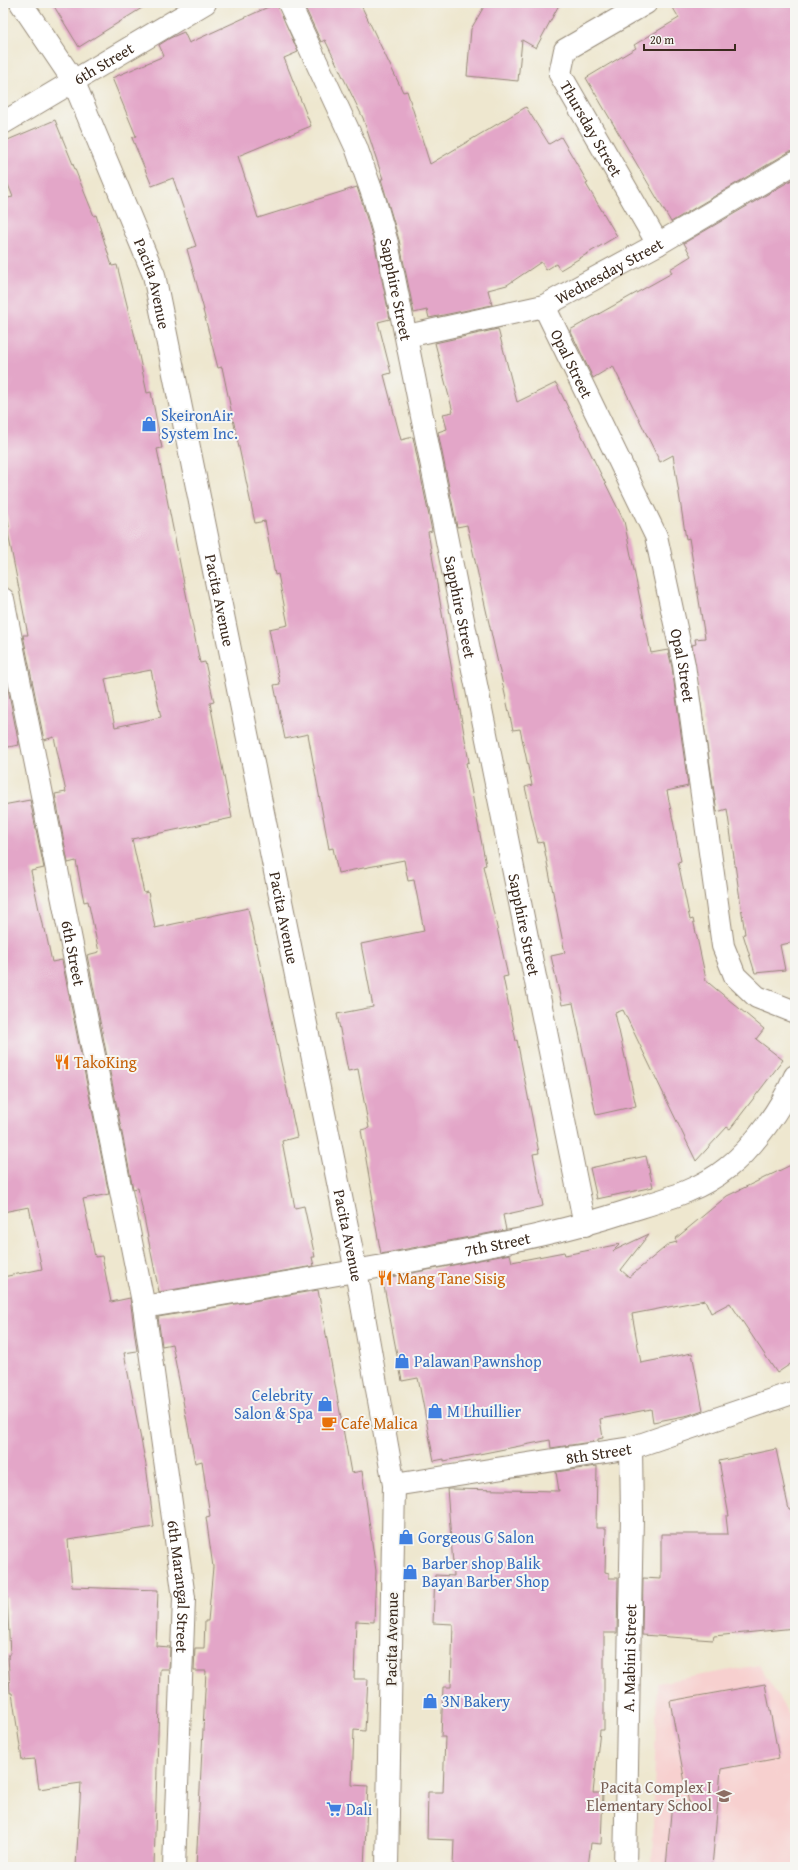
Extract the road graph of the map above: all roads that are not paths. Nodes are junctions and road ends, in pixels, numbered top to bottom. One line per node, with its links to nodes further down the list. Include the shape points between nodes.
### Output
1 (21, 3): 5 (street, Pacita Avenue)
2 (205, 3): 5 (street, 6th Street)
3 (289, 3): 10 (street, Sapphire Street, via 359,154 387,244)
4 (646, 3): 8 (street, Thursday Street, via 566,50 560,74)
5 (73, 80): 6 (street, 6th Street); 15 (street, Pacita Avenue, via 154,275)
6 (3, 123)
7 (795, 163): 8 (street, Wednesday Street)
8 (658, 244): 9 (street, Wednesday Street)
9 (544, 306): 10 (street, Wednesday Street); 12 (street, Opal Street, via 656,536 684,665 723,946 735,976 757,997)
10 (407, 336): 14 (street, Sapphire Street)
11 (3, 599): 16 (street, 6th Street)
12 (795, 1012)
13 (795, 1076): 14 (street, 7th Street, via 789,1091 755,1140 727,1168 691,1190)
14 (585, 1225): 15 (street, 7th Street)
15 (356, 1271): 16 (street, 7th Street); 19 (street, Pacita Avenue)
16 (144, 1307): 20 (street, 6th Marangal Street, via 184,1598)
17 (795, 1392): 18 (street, 8th Street)
18 (631, 1448): 19 (street, 8th Street); 22 (street, A. Mabini Street)
19 (394, 1485): 21 (street, Pacita Avenue)
20 (174, 1867)
21 (387, 1867)
22 (625, 1867)

